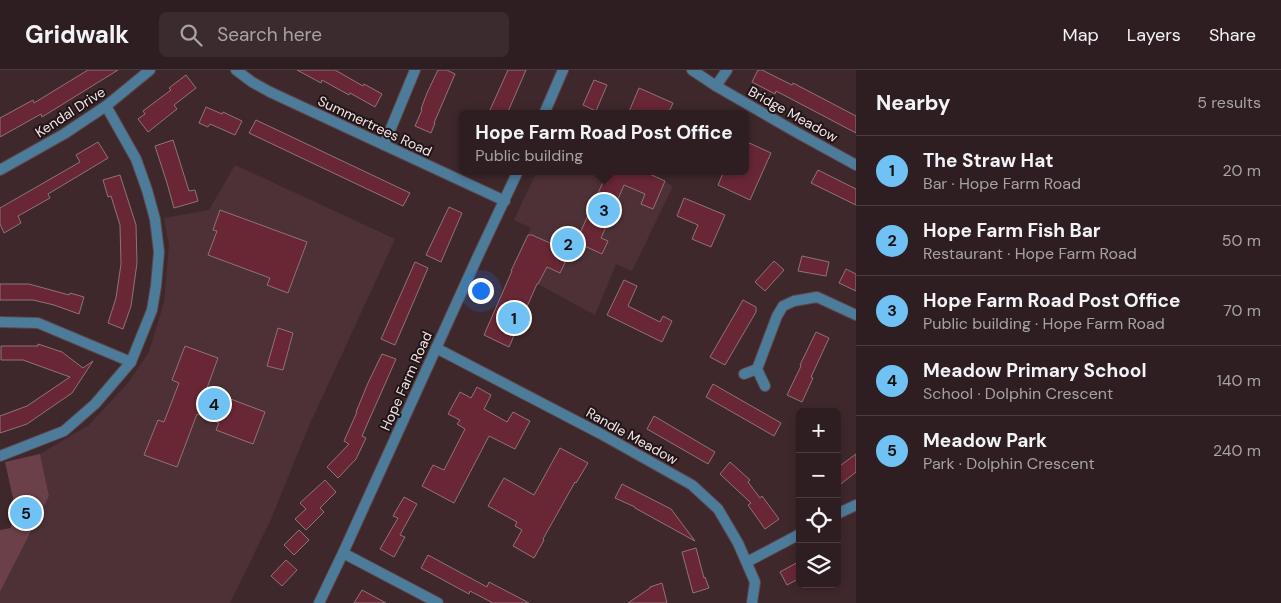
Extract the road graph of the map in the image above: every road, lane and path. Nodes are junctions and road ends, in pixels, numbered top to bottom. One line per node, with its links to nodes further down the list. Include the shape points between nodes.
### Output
1 (150, 70): 8 (street, Kendal Drive)
2 (236, 70): 10 (street, Summertrees Road, via 270,92)
3 (415, 70): 10 (street)
4 (563, 70): 9 (street)
5 (692, 70): 7 (street, Bridge Meadow)
6 (727, 70): 7 (street)
7 (716, 86): 11 (street, Bridge Meadow)
8 (106, 106): 12 (street, Kendal Drive); 18 (street, via 136,159 155,220 158,252 152,310)
9 (546, 110)
10 (384, 145): 14 (street, Summertrees Road)
11 (856, 164)
12 (0, 170)
13 (516, 175): 14 (street, Hope Farm Road)
14 (505, 201): 17 (street, Hope Farm Road)
15 (856, 315): 19 (street, via 817,297 783,306)
16 (0, 322): 18 (street, via 38,323)
17 (436, 348): 26 (street, Hope Farm Road); 27 (street, Randle Meadow, via 692,485 718,509)
18 (131, 362): 22 (street, via 96,404 64,431)
19 (757, 369): 20 (street); 21 (street)
20 (744, 374)
21 (765, 386)
22 (0, 456)
23 (856, 505): 24 (street)
24 (841, 512)
25 (796, 536): 27 (street)
26 (343, 553): 28 (street, Hope Farm Road); 29 (street)
27 (747, 562): 30 (street, Randle Meadow, via 755,582)
28 (319, 603)
29 (438, 603)
30 (752, 603)

